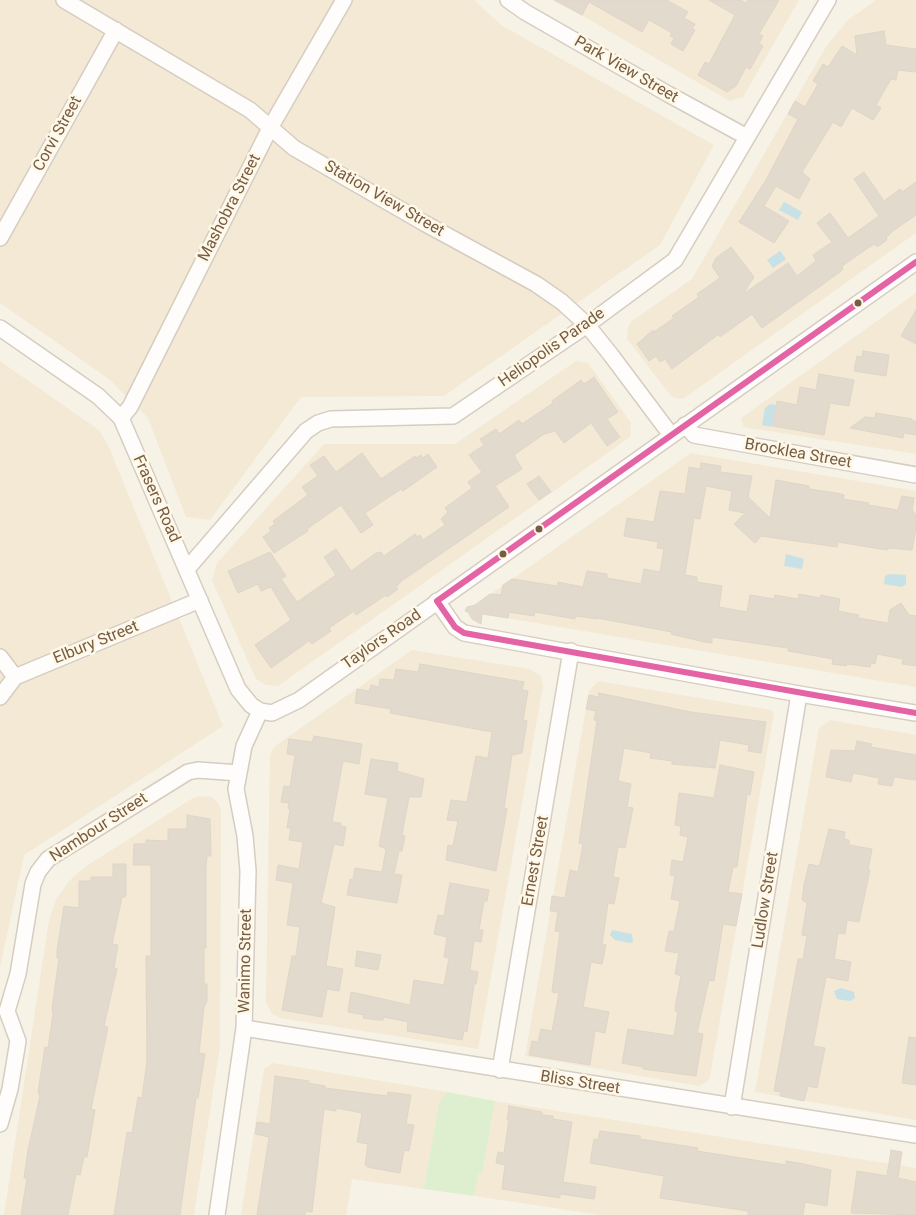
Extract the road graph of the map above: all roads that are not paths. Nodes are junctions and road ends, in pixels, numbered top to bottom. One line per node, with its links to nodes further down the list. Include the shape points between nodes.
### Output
1 (64, 0): 5 (street, Station View Street)
2 (344, 0): 6 (street, Mashobra Street)
3 (508, 0): 7 (street, Park View Street, via 651,85)
4 (828, 0): 7 (street, Heliopolis Parade)
5 (116, 30): 6 (street, Station View Street, via 250,110); 8 (street, Corvi Street)
6 (270, 128): 10 (street, Station View Street, via 294,148 536,284 562,302); 12 (street, Mashobra Street, via 130,407)
7 (747, 137): 10 (street, Heliopolis Parade, via 675,260)
8 (0, 238)
9 (916, 262): 13 (street, Taylors Road)
10 (586, 325): 14 (street, Station View Street); 16 (street, Heliopolis Parade, via 453,416 331,419 318,423 306,432)
11 (0, 328): 12 (street, Frasers Road, via 98,396)
12 (120, 418): 16 (street, Frasers Road)
13 (685, 425): 14 (street, Taylors Road); 15 (street, Brocklea Street, via 694,435)
14 (671, 435): 18 (street, Taylors Road)
15 (916, 475)
16 (188, 569): 17 (street, Frasers Road)
17 (200, 600): 21 (street, Elbury Street); 24 (street, Frasers Road, via 238,689)
18 (437, 601): 19 (street, via 455,627 464,633); 24 (street, Taylors Road, via 299,700 272,713)
19 (571, 651): 22 (street); 29 (street, Ernest Street)
20 (0, 657): 21 (street)
21 (15, 676): 23 (street)
22 (799, 694): 25 (street); 30 (street, Ludlow Street)
23 (0, 697)
24 (260, 711): 26 (street, Wanimo Street, via 244,746)
25 (916, 712)
26 (239, 773): 27 (street, Nambour Street, via 188,772 48,859 33,884 18,974); 28 (street, Wanimo Street, via 236,797 245,836 248,871)
27 (3, 1012): 31 (street, Nambour Street, via 18,1041)
28 (244, 1028): 29 (street, Bliss Street); 33 (street, Wanimo Street)
29 (500, 1070): 30 (street, Bliss Street)
30 (732, 1107): 32 (street, Bliss Street)
31 (0, 1124)
32 (916, 1135)
33 (218, 1215)

